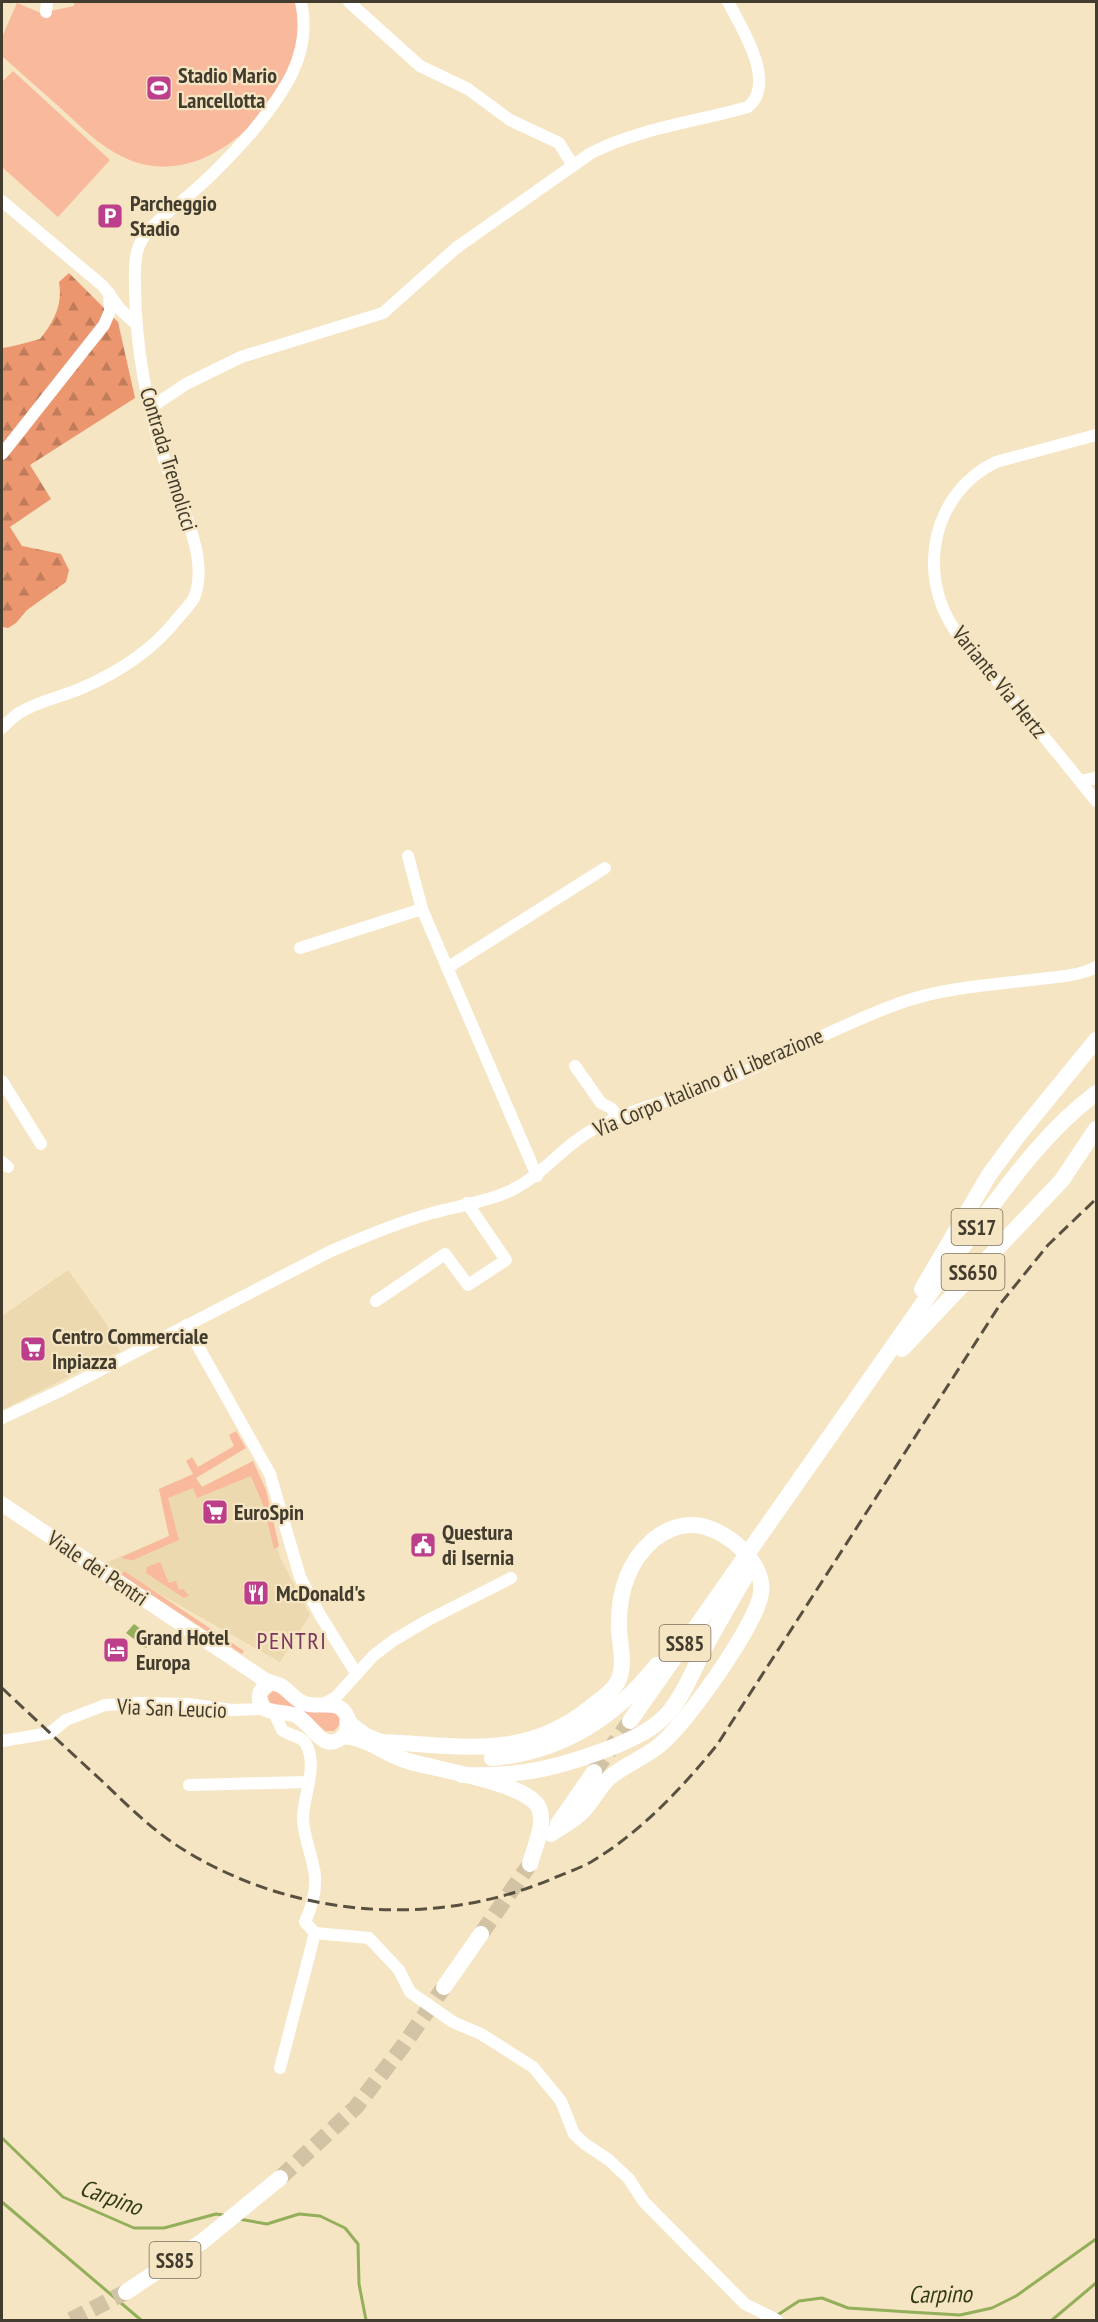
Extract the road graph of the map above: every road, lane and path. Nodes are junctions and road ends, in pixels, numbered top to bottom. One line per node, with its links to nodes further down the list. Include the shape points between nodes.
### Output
1 (301, 2): 7 (street, Contrada Tremolicci, via 302,47 277,101 220,169 142,239 135,262)
2 (349, 2): 4 (street, via 420,66 468,89 510,120 559,143)
3 (728, 2): 4 (street, via 759,72 756,101 739,110 614,141)
4 (572, 164): 8 (street, via 568,171 456,248 383,314 241,357 186,384)
5 (2, 201): 6 (street, via 109,293)
6 (117, 311): 7 (street); 10 (street)
7 (136, 324): 8 (street, Contrada Tremolicci)
8 (150, 408): 11 (street, Contrada Tremolicci, via 163,457 197,549 199,576 193,599 143,654 108,675 19,713)
9 (1096, 435): 13 (street, Variante Via Hertz, via 982,469 945,512 934,546 936,588 954,629)
10 (2, 454)
11 (2, 728)
12 (1095, 778): 13 (street)
13 (1081, 781): 14 (street, Variante Via Hertz)
14 (1096, 801)
15 (408, 856): 17 (street)
16 (605, 868): 20 (street)
17 (422, 909): 18 (street); 20 (street)
18 (300, 948)
19 (1096, 967): 25 (street, Via Corpo Italiano di Liberazione, via 1068,976 903,1001 721,1082)
20 (447, 968): 28 (street)
21 (1096, 1041): 32 (highway, SS650, via 989,1175)
22 (575, 1066): 25 (street, via 601,1103)
23 (2, 1080): 27 (street)
24 (1096, 1093): 32 (highway, SS17, via 1029,1158)
25 (618, 1117): 28 (street, Via Corpo Italiano di Liberazione, via 574,1142)
26 (1096, 1129): 33 (highway, SS650, via 1062,1180 900,1351 865,1400)
27 (41, 1144)
28 (537, 1176): 29 (street, Via Corpo Italiano di Liberazione, via 508,1192)
29 (468, 1203): 30 (street, via 506,1260 468,1285 446,1254); 31 (street, Via Corpo Italiano di Liberazione, via 339,1248)
30 (376, 1301)
31 (186, 1325): 34 (street, Via Corpo Italiano di Liberazione); 40 (street, via 265,1464 300,1577)
32 (873, 1375): 33 (highway, SS17)
33 (847, 1412): 36 (highway, SS17)
34 (2, 1418)
35 (2, 1504): 42 (main road, Viale dei Pentri, via 254,1672)
36 (780, 1509): 37 (highway, SS17); 51 (highway, via 761,1551 683,1690 661,1721 627,1741 554,1768 497,1776)
37 (761, 1536): 38 (highway, SS85)
38 (740, 1565): 45 (highway, SS85); 49 (highway, via 711,1591 645,1681 594,1725 567,1739 525,1753 469,1759 427,1756)
39 (511, 1578): 40 (street, via 408,1631)
40 (356, 1673): 41 (street)
41 (343, 1690): 43 (street); 46 (street)
42 (266, 1698): 43 (main road, Viale dei Pentri, via 283,1687 306,1704); 44 (main road); 47 (street, via 282,1730); 48 (street, Via San Leucio, via 243,1710 140,1702 105,1705 66,1720 50,1733)
43 (324, 1704): 46 (main road, Viale dei Pentri, via 332,1704)
44 (296, 1716): 46 (main road, via 318,1738 328,1742 337,1741); 47 (street, via 290,1724)
45 (630, 1721)
46 (346, 1723): 49 (highway); 51 (highway, via 365,1740 403,1760)
47 (292, 1735): 52 (street, via 306,1745 311,1766)
48 (2, 1741)
49 (378, 1742): 54 (highway, via 495,1746 522,1742 579,1717 615,1686 622,1670 621,1601 630,1567 644,1548 675,1527 695,1525 723,1535 746,1552 760,1577 761,1596 748,1626 676,1731 612,1776 582,1812)
50 (594, 1772): 54 (highway)
51 (462, 1775): 54 (highway, via 521,1791 538,1807 540,1827 530,1864)
52 (309, 1782): 53 (street); 55 (street, via 304,1837 315,1885 305,1922)
53 (189, 1785)
54 (551, 1834)
55 (315, 1933): 58 (street); 61 (street, via 369,1938 399,1970 410,1992 453,2022 481,2034 533,2067 561,2101 574,2134 629,2179 644,2202 745,2304)
56 (481, 1934): 57 (highway)
57 (444, 1987)
58 (280, 2068)
59 (280, 2178): 60 (highway, SS85, via 223,2227)
60 (126, 2292)
61 (772, 2318)

